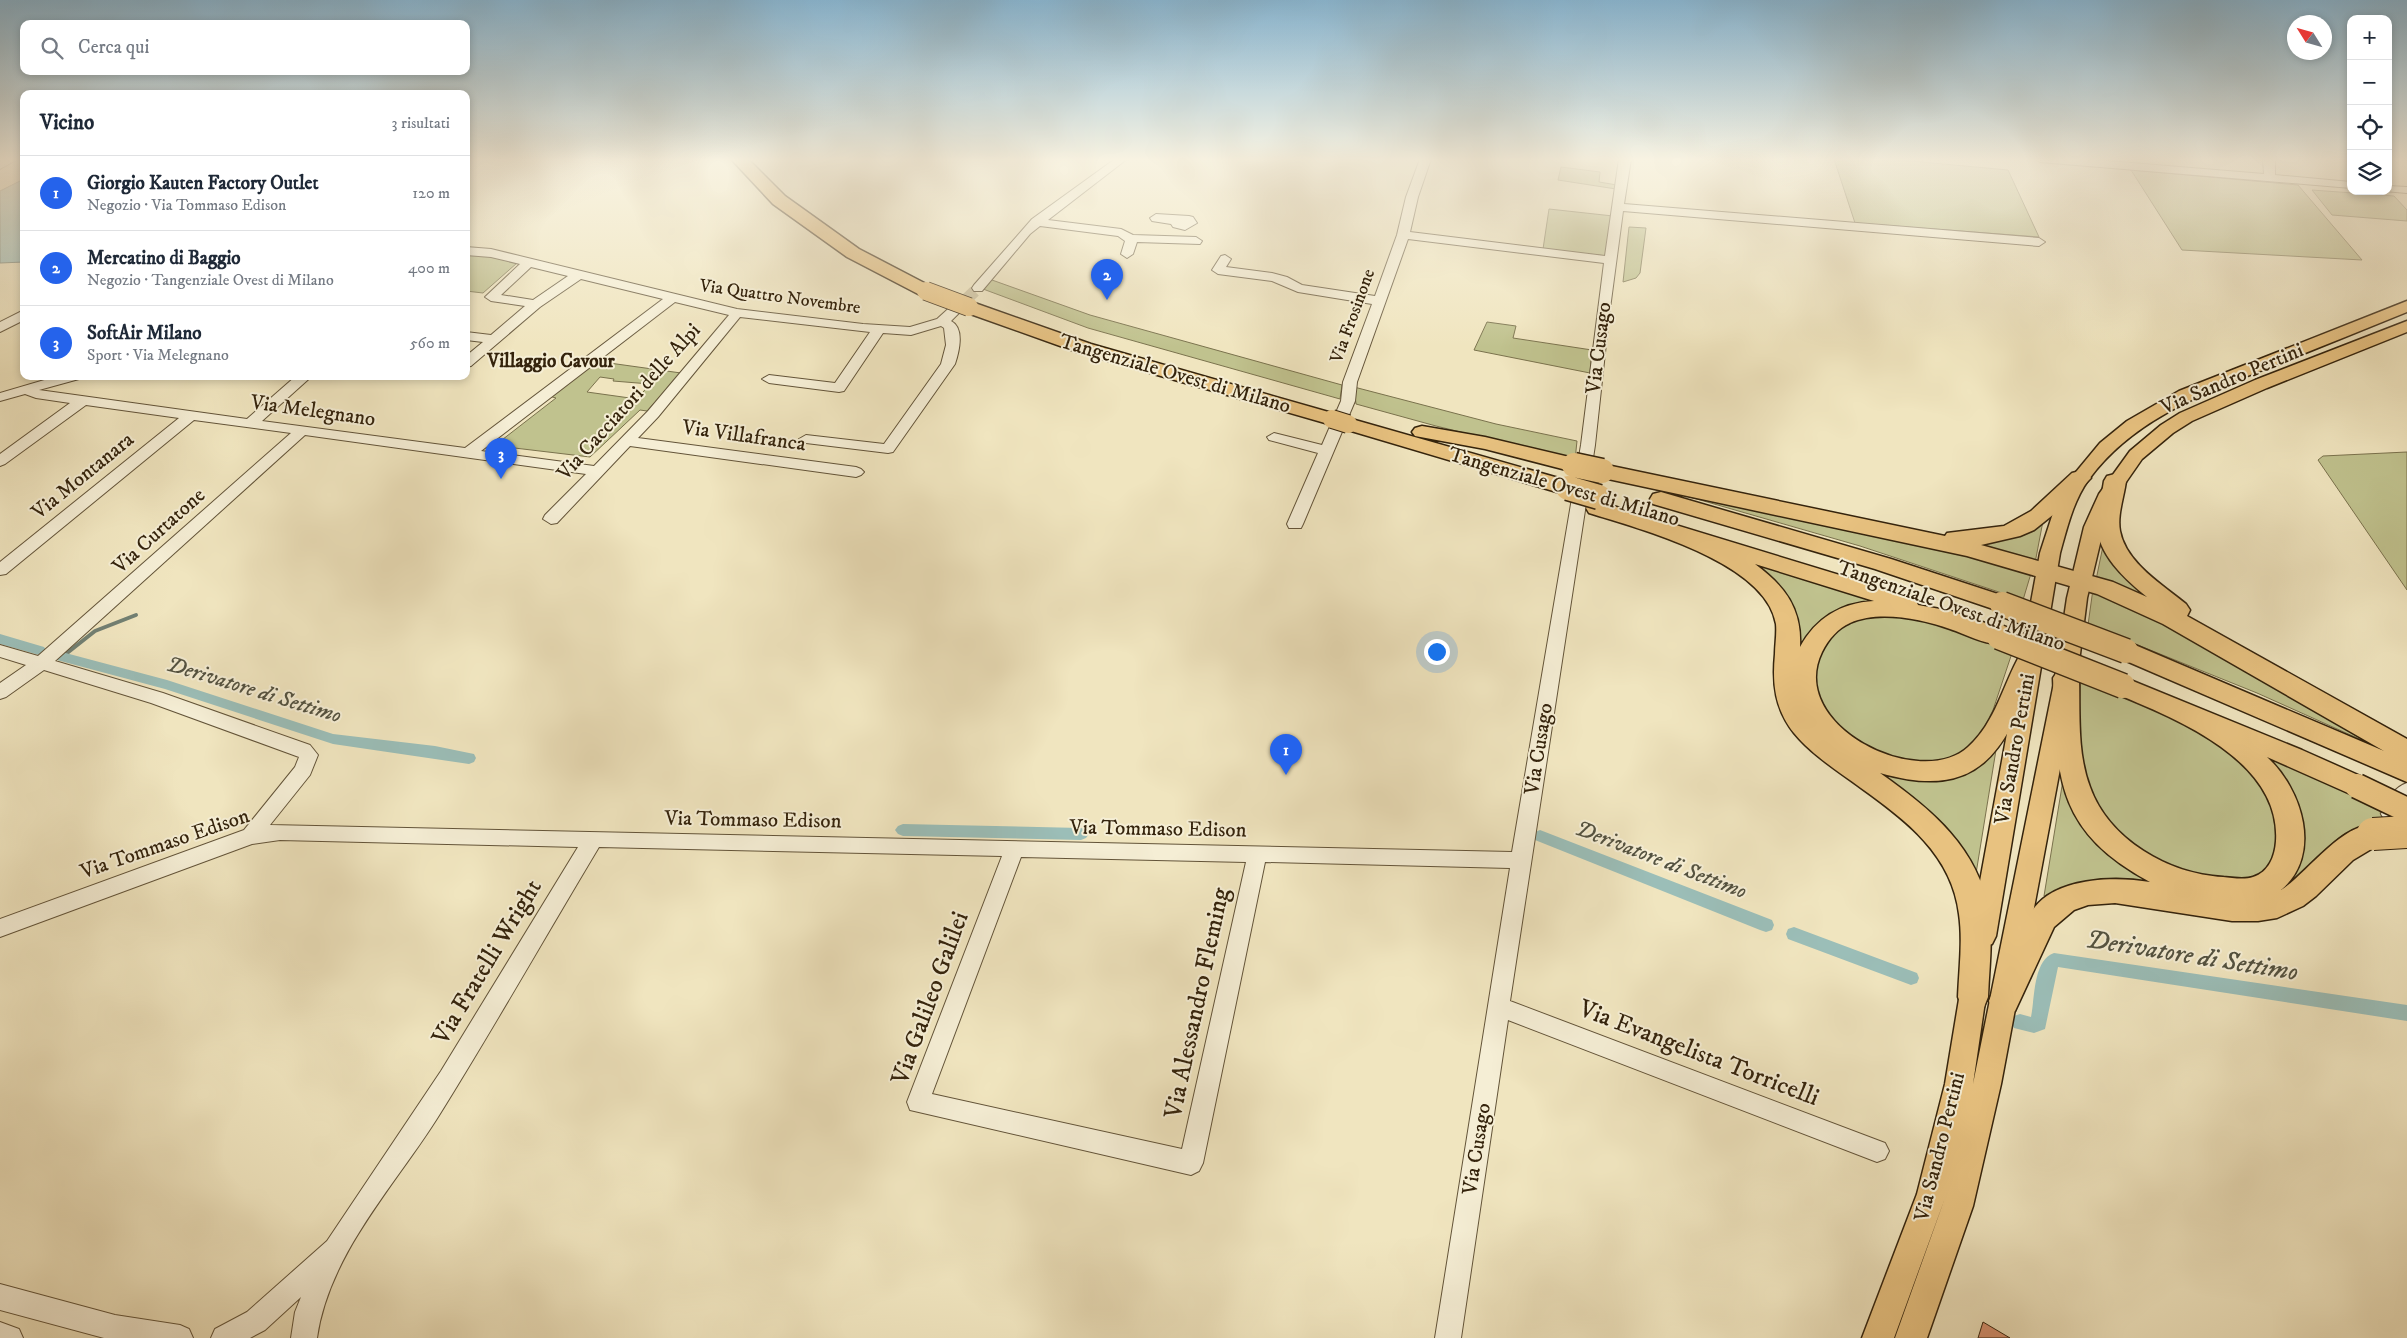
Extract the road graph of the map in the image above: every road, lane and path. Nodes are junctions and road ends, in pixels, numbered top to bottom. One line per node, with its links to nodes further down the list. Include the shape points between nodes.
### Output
1 (809, 221): 19 (highway, Tangenziale Ovest di Milano, via 853,253)
2 (837, 221): 19 (highway, Tangenziale Ovest di Milano)
3 (1172, 221): 10 (street, via 1179,223)
4 (1406, 221): 8 (street, Via Frosinone)
5 (1616, 221): 16 (street, Via Cusago)
6 (1792, 221): 12 (street)
7 (1036, 222): 9 (street, via 1121,233); 21 (street, via 1018,239)
8 (1402, 235): 16 (street); 22 (street, Via Frosinone)
9 (1129, 238): 10 (street); 14 (street, via 1132,240)
10 (1175, 239): 11 (street)
11 (1196, 241)
12 (2039, 242)
13 (470, 251): 17 (street, Via Quattro Novembre)
14 (1128, 254)
15 (1225, 259): 22 (street, via 1218,270 1294,282 1298,288)
16 (1611, 260): 84 (street, Via Cusago, via 1588,445)
17 (528, 263): 18 (street, Via Quattro Novembre); 23 (street, via 491,297)
18 (579, 274): 20 (street, Via Quattro Novembre); 23 (street)
19 (932, 286): 21 (highway, Tangenziale Ovest di Milano, bridge)
20 (672, 298): 25 (street, Via Quattro Novembre); 49 (street)
21 (971, 301): 27 (street); 41 (highway, Tangenziale Ovest di Milano, via 1102,354)
22 (1380, 301): 41 (street, Via Frosinone, via 1350,382)
23 (535, 304): 32 (street)
24 (2407, 304): 53 (main road, Via Sandro Pertini, via 2166,405 2118,436)
25 (737, 313): 30 (street, Via Quattro Novembre); 47 (street, Via Cacciatori delle Alpi, via 653,414)
26 (20, 316): 29 (street)
27 (942, 322): 30 (street, Via Quattro Novembre, via 911,331); 45 (street, via 950,326 953,337 948,364 888,449)
28 (2407, 326): 55 (main road, Via Sandro Pertini, via 2186,417 2150,443)
29 (0, 328)
30 (879, 329): 34 (street, via 839,388)
31 (470, 336): 32 (street)
32 (495, 336): 33 (street)
33 (470, 358)
34 (770, 379)
35 (61, 380): 37 (street)
36 (301, 380): 42 (street)
37 (27, 390): 38 (street); 39 (street, Via Melegnano)
38 (0, 397)
39 (82, 401): 40 (street, Via Melegnano); 50 (street)
40 (192, 415): 42 (street, Via Melegnano); 61 (street, Via Montanara)
41 (1342, 416): 46 (highway, Tangenziale Ovest di Milano); 48 (street, Via Frosinone)
42 (250, 424): 43 (street, Via Melegnano)
43 (303, 430): 49 (street, Via Melegnano); 69 (street, Via Curtatone)
44 (1274, 437): 48 (street)
45 (806, 439)
46 (1418, 439): 54 (highway, via 1485,443); 54 (highway, via 1473,469)
47 (626, 441): 51 (street, Via Cacciatori delle Alpi); 52 (street, Via Villafranca)
48 (1326, 451): 58 (street, Via Frosinone)
49 (468, 453): 51 (street, Via Melegnano)
50 (0, 461)
51 (596, 471): 57 (street, Via Cacciatori delle Alpi)
52 (856, 472)
53 (2080, 478): 59 (highway, via 2030,524 2002,534 1960,538); 62 (main road, Via Sandro Pertini, via 2064,507)
54 (1570, 481): 56 (highway); 56 (highway, bridge)
55 (2115, 481): 63 (main road, Via Sandro Pertini, via 2094,527); 67 (highway, via 2109,525 2112,544 2118,553 2161,596)
56 (1600, 490): 59 (highway); 60 (highway); 64 (highway, Tangenziale Ovest di Milano)
57 (551, 519)
58 (1296, 524)
59 (1894, 532): 62 (highway)
60 (1678, 534): 65 (highway, via 1861,588); 86 (highway, via 1724,555 1776,596 1787,616 1786,682 1798,719 1824,747 1920,817 1960,864 1974,912)
61 (0, 570)
62 (2047, 570): 63 (highway); 68 (main road, Via Sandro Pertini)
63 (2081, 581): 67 (highway, via 2148,605); 71 (main road, Via Sandro Pertini)
64 (2000, 621): 65 (highway); 70 (highway, bridge); 70 (highway, Tangenziale Ovest di Milano, bridge)
65 (1958, 622): 68 (highway, via 1886,609 1843,616 1828,626 1808,655 1803,672 1811,709 1836,739 1878,762 1926,771 1945,770 1964,764 1988,744)
66 (0, 651): 69 (street)
67 (2243, 656): 74 (highway)
68 (2030, 659): 86 (main road, Via Sandro Pertini)
69 (43, 662): 72 (street, Via Curtatone); 79 (street, via 303,750 309,755 303,770)
70 (2123, 668): 73 (highway); 74 (highway, Tangenziale Ovest di Milano, via 2239,716)
71 (2066, 678): 73 (highway, via 2076,787 2101,831 2125,853 2181,882 2221,891 2256,890 2274,880 2287,863 2292,838 2288,811 2277,785 2259,764 2235,743); 87 (main road, Via Sandro Pertini)
72 (0, 692)
73 (2188, 712): 74 (highway)
74 (2382, 763): 75 (highway, Tangenziale Ovest di Milano); 76 (highway, Tangenziale Ovest di Milano); 77 (highway, bridge)
75 (2407, 772)
76 (2407, 791): 81 (street, via 2394,805 2390,815)
77 (2407, 810)
78 (2407, 832): 87 (highway, bridge, via 2373,834 2352,844 2311,885 2277,906 2239,910 2137,893 2097,890 2064,899 2043,918)
79 (252, 836): 80 (street, Via Tommaso Edison, via 280,832); 85 (street, Via Tommaso Edison)
80 (592, 841): 82 (street, Via Tommaso Edison); 91 (street, Via Fratelli Wright, via 428,1111)
81 (2407, 845)
82 (1014, 850): 83 (street, Via Tommaso Edison); 90 (street, Via Galileo Galilei, via 918,1102)
83 (1257, 855): 84 (street, Via Tommaso Edison); 90 (street, Via Alessandro Fleming)
84 (1521, 860): 88 (street, Via Cusago)
85 (0, 928)
86 (1973, 997): 99 (main road, Via Sandro Pertini, via 1958,1084 1932,1194)
87 (2004, 1001): 100 (main road, Via Sandro Pertini, via 1988,1084 1958,1206)
88 (1500, 1007): 89 (street, Via Evangelista Torricelli); 98 (street, Via Cusago)
89 (1878, 1151)
90 (1190, 1163)
91 (340, 1243): 96 (street, via 256,1321); 97 (street, via 317,1287 307,1316)
92 (0, 1297): 95 (street, via 115,1328)
93 (0, 1335): 94 (street)
94 (10, 1338)
95 (180, 1338)
96 (224, 1338)
97 (304, 1338)
98 (1448, 1338)
99 (1878, 1338)
100 (1911, 1338)

